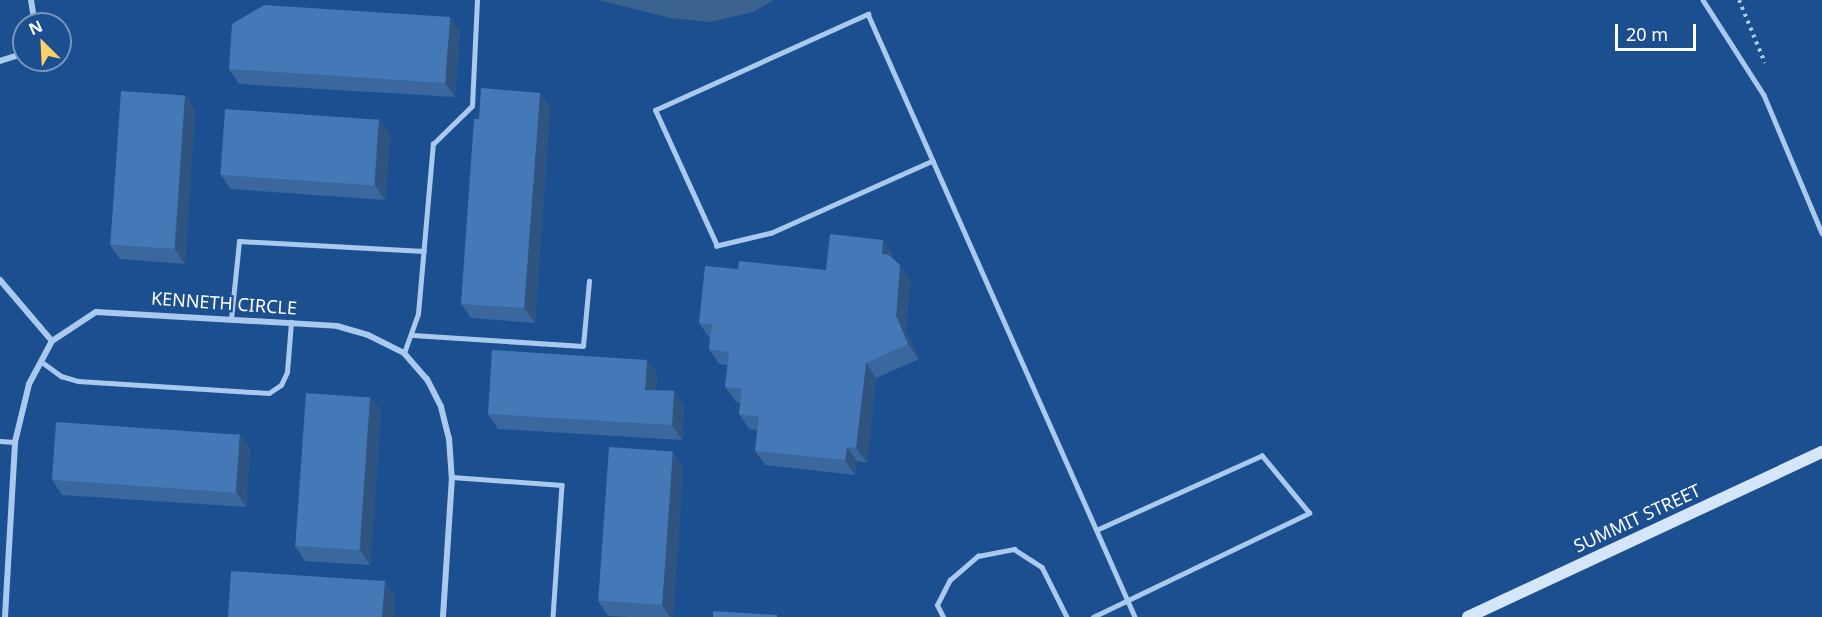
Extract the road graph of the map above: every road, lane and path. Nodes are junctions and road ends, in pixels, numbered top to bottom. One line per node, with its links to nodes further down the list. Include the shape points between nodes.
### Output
1 (477, 0): 5 (lane, via 472,106 433,144)
2 (1703, 0): 4 (lane, via 1764,95)
3 (933, 161): 3 (lane, via 867,14 655,110 717,246 772,233); 18 (lane)
4 (1822, 233)
5 (424, 251): 8 (lane, via 239,241); 10 (lane)
6 (0, 280): 11 (street)
7 (589, 281): 10 (lane, via 583,346)
8 (231, 319): 9 (street, KENNETH CIRCLE); 11 (street, KENNETH CIRCLE, via 96,312)
9 (291, 322): 12 (street, KENNETH CIRCLE, via 337,326 368,334); 13 (lane, via 287,372 281,385 269,393 78,381 61,376)
10 (413, 335): 12 (lane)
11 (52, 341): 13 (street)
12 (404, 353): 17 (street, KENNETH CIRCLE, via 427,379 441,407 449,438)
13 (42, 362): 15 (street, via 29,384)
14 (0, 441): 15 (lane)
15 (15, 442): 20 (street)
16 (1822, 452): 27 (main road, SUMMIT STREET)
17 (452, 477): 21 (street, KENNETH CIRCLE); 22 (lane, via 562,485)
18 (1096, 530): 19 (lane); 19 (lane, via 1262,456 1309,513)
19 (1128, 601): 25 (lane); 26 (lane)
20 (5, 617)
21 (443, 617)
22 (553, 617)
23 (943, 617): 24 (lane, via 938,605 950,580 978,556 1014,549 1042,567)
24 (1067, 617)
25 (1093, 617)
26 (1136, 617)
27 (1468, 617)

